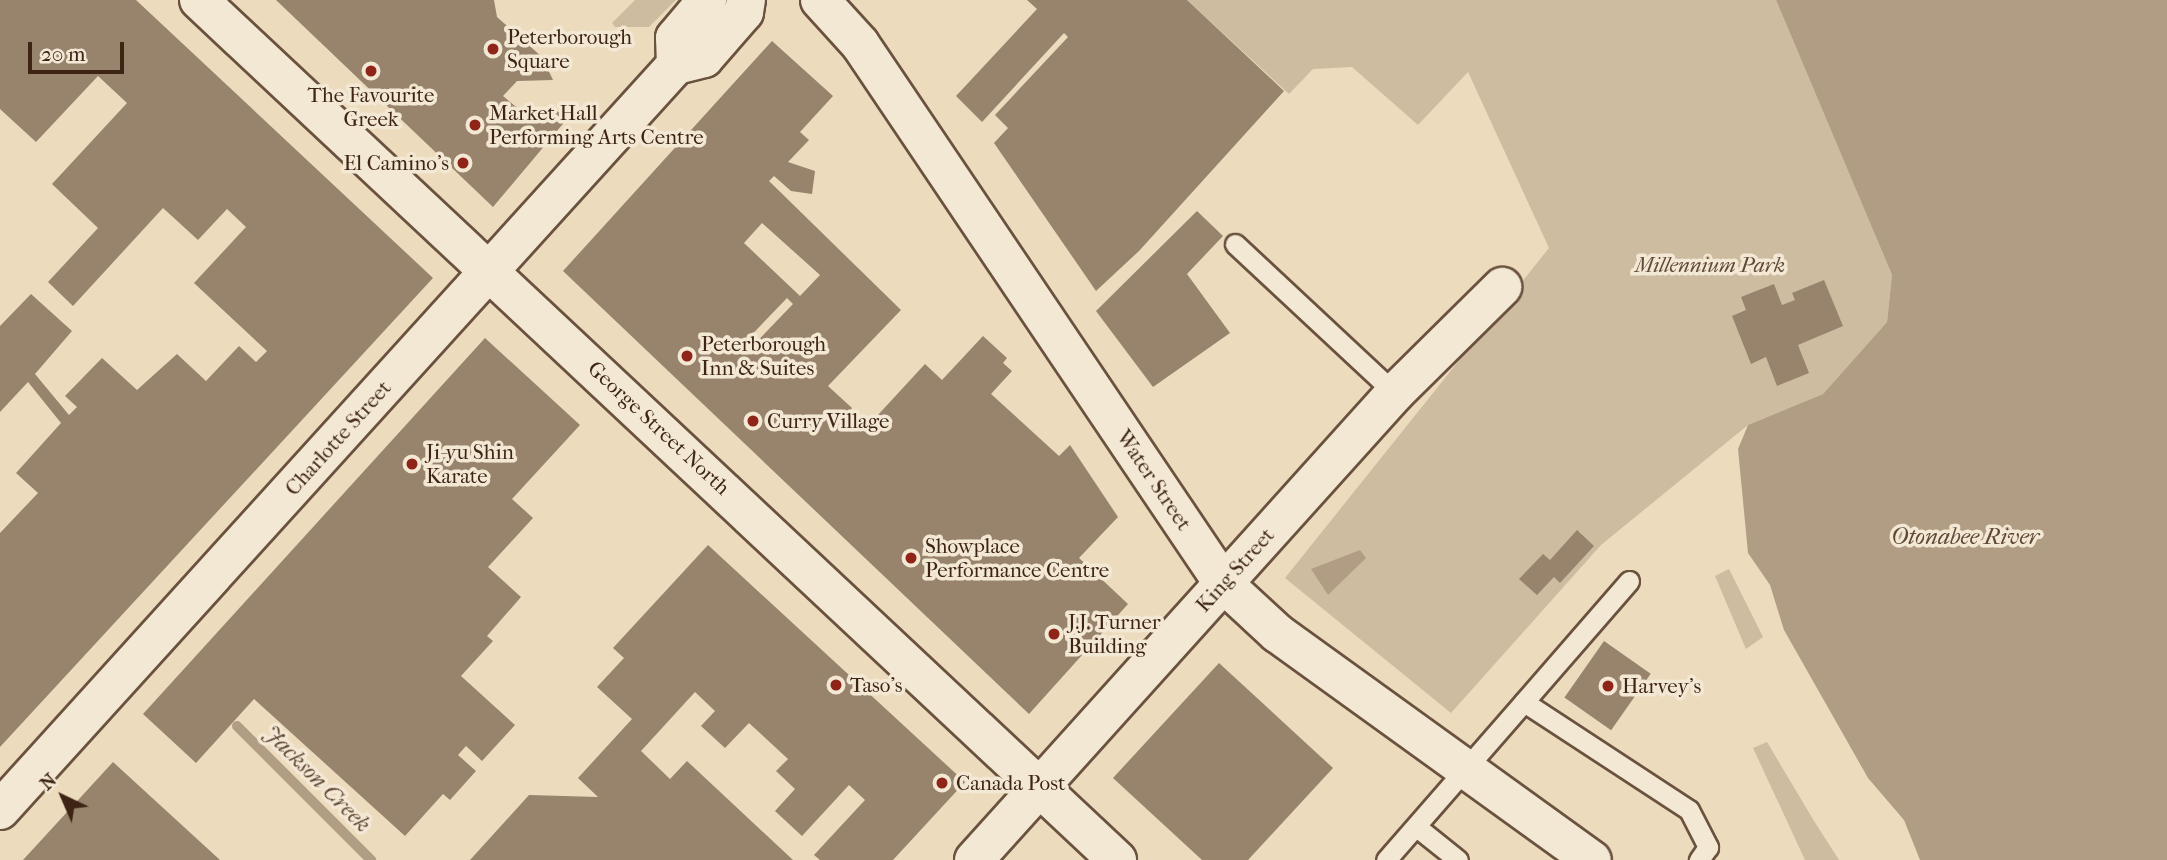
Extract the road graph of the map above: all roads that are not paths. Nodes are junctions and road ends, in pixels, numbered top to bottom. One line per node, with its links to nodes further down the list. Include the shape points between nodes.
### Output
1 (199, 0): 7 (main road, George Street North)
2 (707, 0): 5 (main road, via 675,38)
3 (746, 0): 5 (main road, Charlotte Street, via 744,12 704,58)
4 (820, 0): 11 (main road, Water Street, via 860,44)
5 (676, 65): 7 (main road, Charlotte Street)
6 (1236, 244): 9 (lane)
7 (491, 270): 14 (main road, George Street North); 15 (main road, Charlotte Street)
8 (1503, 287): 9 (main road, King Street)
9 (1395, 393): 11 (main road, King Street)
10 (1629, 581): 12 (lane)
11 (1223, 583): 13 (main road, Water Street, via 1277,633); 14 (main road, King Street)
12 (1524, 702): 13 (lane); 22 (lane, via 1689,810 1709,847)
13 (1465, 770): 16 (lane); 21 (main road, Water Street)
14 (1042, 788): 17 (main road, King Street); 18 (main road, George Street North)
15 (0, 810)
16 (1418, 828): 19 (lane); 20 (lane)
17 (974, 860)
18 (1117, 860)
19 (1386, 860)
20 (1458, 860)
21 (1592, 860)
22 (1699, 860)

